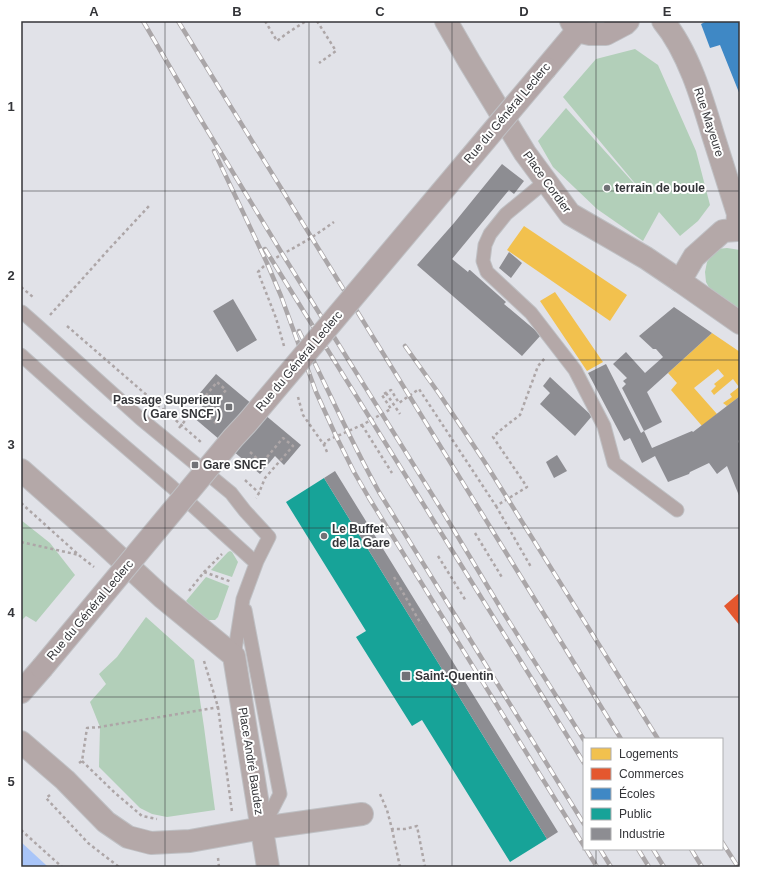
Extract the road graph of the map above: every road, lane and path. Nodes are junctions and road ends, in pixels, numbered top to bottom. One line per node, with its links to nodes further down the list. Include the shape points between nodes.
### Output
1 (265, 21): 7 (path, via 277,41)
2 (306, 21): 7 (path)
3 (317, 21): 9 (path, via 336,52)
4 (446, 21): 10 (street, Place Cordier, via 525,153)
5 (628, 21): 8 (main road, via 606,34 590,34)
6 (663, 21): 13 (street, Rue Mayeure, via 682,51 702,97 738,214)
7 (301, 22)
8 (574, 26): 31 (main road, Rue du Général Leclerc, bridge, via 546,68)
9 (319, 63)
10 (546, 181): 14 (street, Place Cordier, via 570,214); 23 (lane, via 506,214 490,234 485,245 483,261 487,272 531,313)
11 (150, 205): 19 (path)
12 (334, 222): 24 (path, via 267,263 258,272 276,318)
13 (739, 230): 14 (street, via 723,231 694,257)
14 (680, 280): 20 (street, Place Cordier)
15 (21, 287): 16 (path)
16 (37, 300)
17 (47, 309): 19 (path)
18 (21, 312): 22 (lane)
19 (52, 314): 22 (path)
20 (740, 323)
21 (64, 324): 29 (path)
22 (39, 327): 32 (lane)
23 (556, 346): 39 (path, via 538,366 520,415 493,437 527,487); 40 (lane, via 575,370 604,426 614,463)
24 (284, 348)
25 (21, 355): 43 (lane)
26 (297, 392): 33 (path, via 303,416)
27 (386, 393): 28 (path); 30 (path, via 382,395 390,409); 39 (path, via 391,390 399,403 420,390)
28 (400, 414)
29 (181, 425): 31 (path, via 217,382 226,390 206,414); 32 (path); 34 (path)
30 (362, 425): 33 (path, via 326,441); 37 (path)
31 (233, 438): 38 (path, via 262,463 283,438 293,446 265,478 260,493); 55 (main road, Rue du Général Leclerc, bridge)
32 (168, 441): 46 (lane, via 230,493 269,537)
33 (324, 445): 35 (path)
34 (205, 446)
35 (327, 452)
36 (21, 470): 52 (street)
37 (392, 472)
38 (242, 477)
39 (496, 506): 47 (path)
40 (677, 510)
41 (475, 533): 49 (path)
42 (21, 542): 44 (path)
43 (233, 542): 46 (lane); 52 (path)
44 (80, 556)
45 (438, 556): 51 (path)
46 (256, 563): 50 (lane)
47 (531, 567)
48 (394, 577): 53 (path)
49 (503, 579)
50 (243, 599): 54 (lane); 64 (lane, via 280,794)
51 (466, 601)
52 (175, 608): 54 (street)
53 (421, 624)
54 (234, 656): 64 (street, Place André Baudez)
55 (21, 692)
56 (100, 727): 61 (path, via 218,707 232,812)
57 (21, 742): 64 (street, Place André Baudez, via 65,780 106,822 128,837 151,843 182,842)
58 (82, 761): 63 (path, via 142,816)
59 (380, 794): 65 (path)
60 (46, 798): 68 (path, via 88,842)
61 (226, 813)
62 (362, 814): 64 (street)
63 (161, 820)
64 (262, 828): 69 (street)
65 (392, 829): 70 (path); 71 (path, via 417,826)
66 (21, 830): 67 (path)
67 (62, 867)
68 (119, 867)
69 (268, 867)
70 (400, 867)
71 (424, 867)

